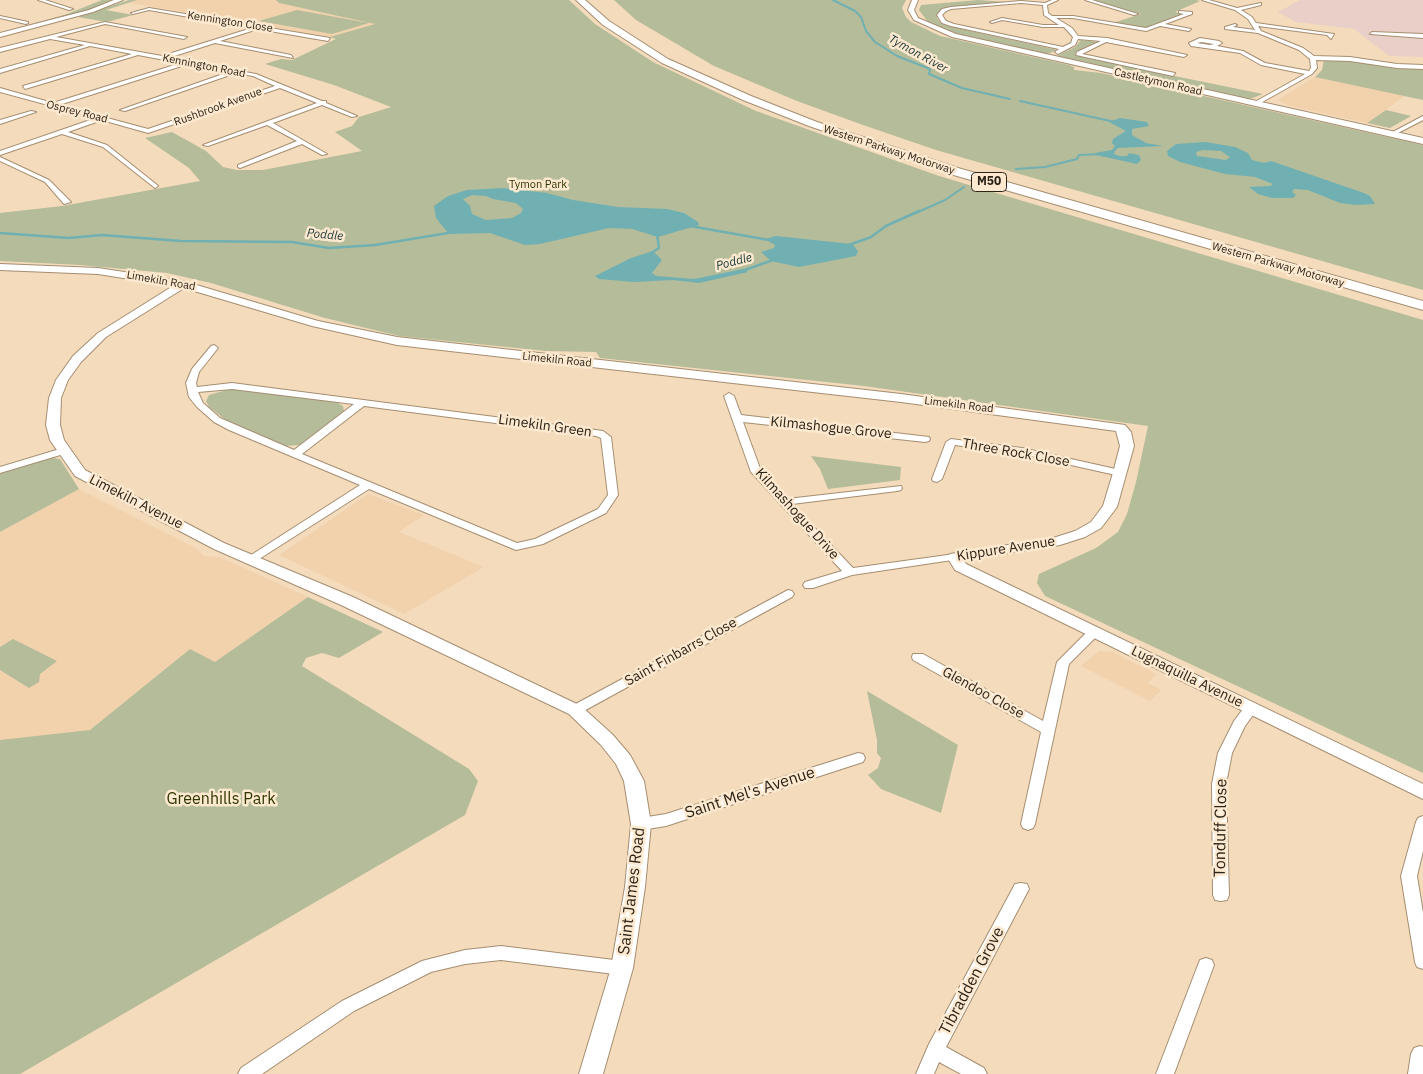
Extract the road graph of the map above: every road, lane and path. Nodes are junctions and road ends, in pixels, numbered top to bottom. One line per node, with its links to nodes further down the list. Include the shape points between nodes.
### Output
1 (56, 0): 9 (street)
2 (120, 0): 36 (street, via 82,14)
3 (580, 0): 93 (highway, Western Parkway Motorway / M50, via 606,23 665,60 813,124 954,171)
4 (597, 0): 92 (highway, Western Parkway Motorway / M50, via 654,42 695,64 757,92 857,130 1039,187)
5 (915, 0): 54 (street, Castletymon Road, via 911,10 923,24 962,38)
6 (1003, 0): 11 (street)
7 (1087, 0): 17 (street)
8 (1204, 0): 14 (street)
9 (43, 1): 13 (street)
10 (1051, 1): 11 (street); 18 (street, via 1044,10)
11 (1009, 3): 47 (street, via 952,8 939,15 944,22 953,25)
12 (1259, 4): 14 (street)
13 (71, 9)
14 (1237, 9): 26 (street)
15 (1181, 12): 27 (street, via 1190,13)
16 (132, 14): 30 (street, Kennington Close, via 149,9)
17 (1136, 14)
18 (1050, 17): 21 (street); 29 (street)
19 (1, 18): 23 (street)
20 (1037, 20): 24 (street)
21 (1086, 20): 25 (street); 27 (street, via 1146,30)
22 (992, 22): 24 (street, via 1002,19)
23 (26, 23)
24 (1027, 23): 29 (street)
25 (1075, 24)
26 (1253, 24): 31 (street); 34 (street)
27 (1161, 25): 32 (street)
28 (1235, 25): 34 (street, via 1227,28)
29 (1064, 26): 40 (street)
30 (260, 27): 42 (street, Kennington Close); 44 (street)
31 (1281, 27): 33 (street); 41 (street, via 1332,35)
32 (1189, 30)
33 (1272, 31)
34 (1259, 32): 55 (street)
35 (1372, 33): 37 (street)
36 (0, 35)
37 (1423, 36)
38 (48, 37): 39 (street, via 105,24); 45 (street, Kennington Road); 48 (street)
39 (184, 37)
40 (1076, 37): 43 (street); 47 (street, via 1073,44)
41 (1330, 37)
42 (328, 39)
43 (1107, 40): 51 (street); 62 (street, via 1079,55)
44 (215, 42): 52 (street); 53 (street)
45 (92, 45): 50 (street, Kennington Road); 59 (street)
46 (1213, 46): 61 (street, via 1240,52 1263,64)
47 (1065, 49): 54 (street)
48 (0, 50)
49 (1355, 51): 56 (street, via 1348,57)
50 (139, 54): 52 (street, Kennington Road); 64 (street)
51 (1184, 55)
52 (163, 57): 57 (street, Kennington Road)
53 (292, 57)
54 (1047, 57): 69 (street, Castletymon Road)
55 (1313, 58): 56 (street); 61 (street, via 1314,68)
56 (1350, 59): 58 (street)
57 (188, 62): 60 (street, Kennington Road); 70 (street)
58 (1423, 67)
59 (0, 71)
60 (237, 72): 63 (street, Kennington Road); 71 (street)
61 (1310, 73): 69 (street)
62 (1173, 74)
63 (282, 85): 68 (street, Kennington Road); 78 (street, Rushbrook Avenue)
64 (25, 87)
65 (0, 90): 66 (street, Osprey Road)
66 (8, 93): 67 (street); 70 (street, Osprey Road)
67 (0, 95)
68 (324, 102): 73 (street, Kennington Road); 77 (street)
69 (1256, 104): 80 (street, Castletymon Road)
70 (51, 106): 74 (street, Osprey Road)
71 (123, 110)
72 (33, 112): 76 (street)
73 (354, 116)
74 (103, 118): 78 (street, Osprey Road, via 145,131); 79 (street)
75 (1423, 118): 80 (street)
76 (0, 122)
77 (267, 122): 82 (street); 83 (street)
78 (155, 130)
79 (62, 132): 84 (street); 88 (street, via 105,146)
80 (1392, 134): 81 (street, Castletymon Road)
81 (1423, 141)
82 (301, 142): 85 (street); 87 (street)
83 (206, 145)
84 (0, 152)
85 (324, 154)
86 (0, 159): 89 (street, via 47,181)
87 (240, 166)
88 (155, 186)
89 (67, 202)
90 (0, 267): 91 (street, Limekiln Road, via 98,271)
91 (183, 284): 99 (street, Limekiln Road, via 316,324 397,341 901,398); 101 (street, Limekiln Avenue, via 102,335 68,371 55,398 53,413 53,428)
92 (1423, 296)
93 (1423, 306)
94 (214, 348): 95 (street, via 195,372 191,383)
95 (193, 390): 97 (street, Limekiln Green, via 232,386); 102 (street, Limekiln Green, via 200,405 217,420)
96 (729, 396): 98 (street, Kilmashogue Drive)
97 (362, 403): 102 (street); 106 (street, Limekiln Green, via 600,433 606,437 613,495 602,511 538,542 516,547)
98 (737, 418): 100 (street, Kilmashogue Grove); 108 (street, Kilmashogue Drive, via 756,472)
99 (1120, 428): 104 (street, Kippure Avenue, via 1127,446)
100 (925, 439)
101 (63, 452): 103 (street); 110 (street, Limekiln Avenue, via 80,473 96,483)
102 (295, 454): 106 (street, Limekiln Green)
103 (0, 470)
104 (1120, 472): 105 (street, Three Rock Close, via 1022,452 951,442); 109 (street, Kippure Avenue, via 1104,517 1080,534 1055,542)
105 (937, 479)
106 (368, 485): 110 (street)
107 (897, 488): 108 (street)
108 (785, 502): 111 (street, Kilmashogue Drive)
109 (955, 557): 111 (street, Kippure Avenue); 115 (street, Lugnaquilla Avenue, via 960,567)
110 (252, 560): 114 (street, Limekiln Avenue)
111 (850, 572): 112 (street, Kippure Avenue)
112 (809, 585)
113 (788, 594): 118 (street, Saint Finbarrs Close)
114 (392, 623): 118 (street, Saint James Road)
115 (1094, 632): 117 (street, Lugnaquilla Avenue); 119 (street, via 1063,662)
116 (918, 657): 119 (street, Glendoo Close)
117 (1251, 708): 121 (street, Lugnaquilla Avenue); 126 (street, Tonduff Close, via 1225,753 1219,784)
118 (575, 710): 123 (street, Saint James Road, via 623,760 634,781)
119 (1048, 730): 124 (street)
120 (858, 758): 123 (street, Saint Mel's Avenue, via 674,817)
121 (1423, 792)
122 (1423, 822): 127 (street, via 1409,876)
123 (641, 824): 129 (street, Saint James Road)
124 (1028, 824)
125 (1021, 889): 130 (street, Tibradden Grove)
126 (1221, 894)
127 (1423, 962)
128 (1206, 965): 136 (street)
129 (622, 968): 132 (street, via 501,953 428,966 348,1006); 133 (street, Saint James Road)
130 (935, 1050): 134 (street, Tibradden Grove); 135 (street)
131 (1420, 1054): 137 (street)
132 (247, 1074)
133 (591, 1074)
134 (925, 1074)
135 (978, 1074)
136 (1165, 1074)
137 (1416, 1074)

